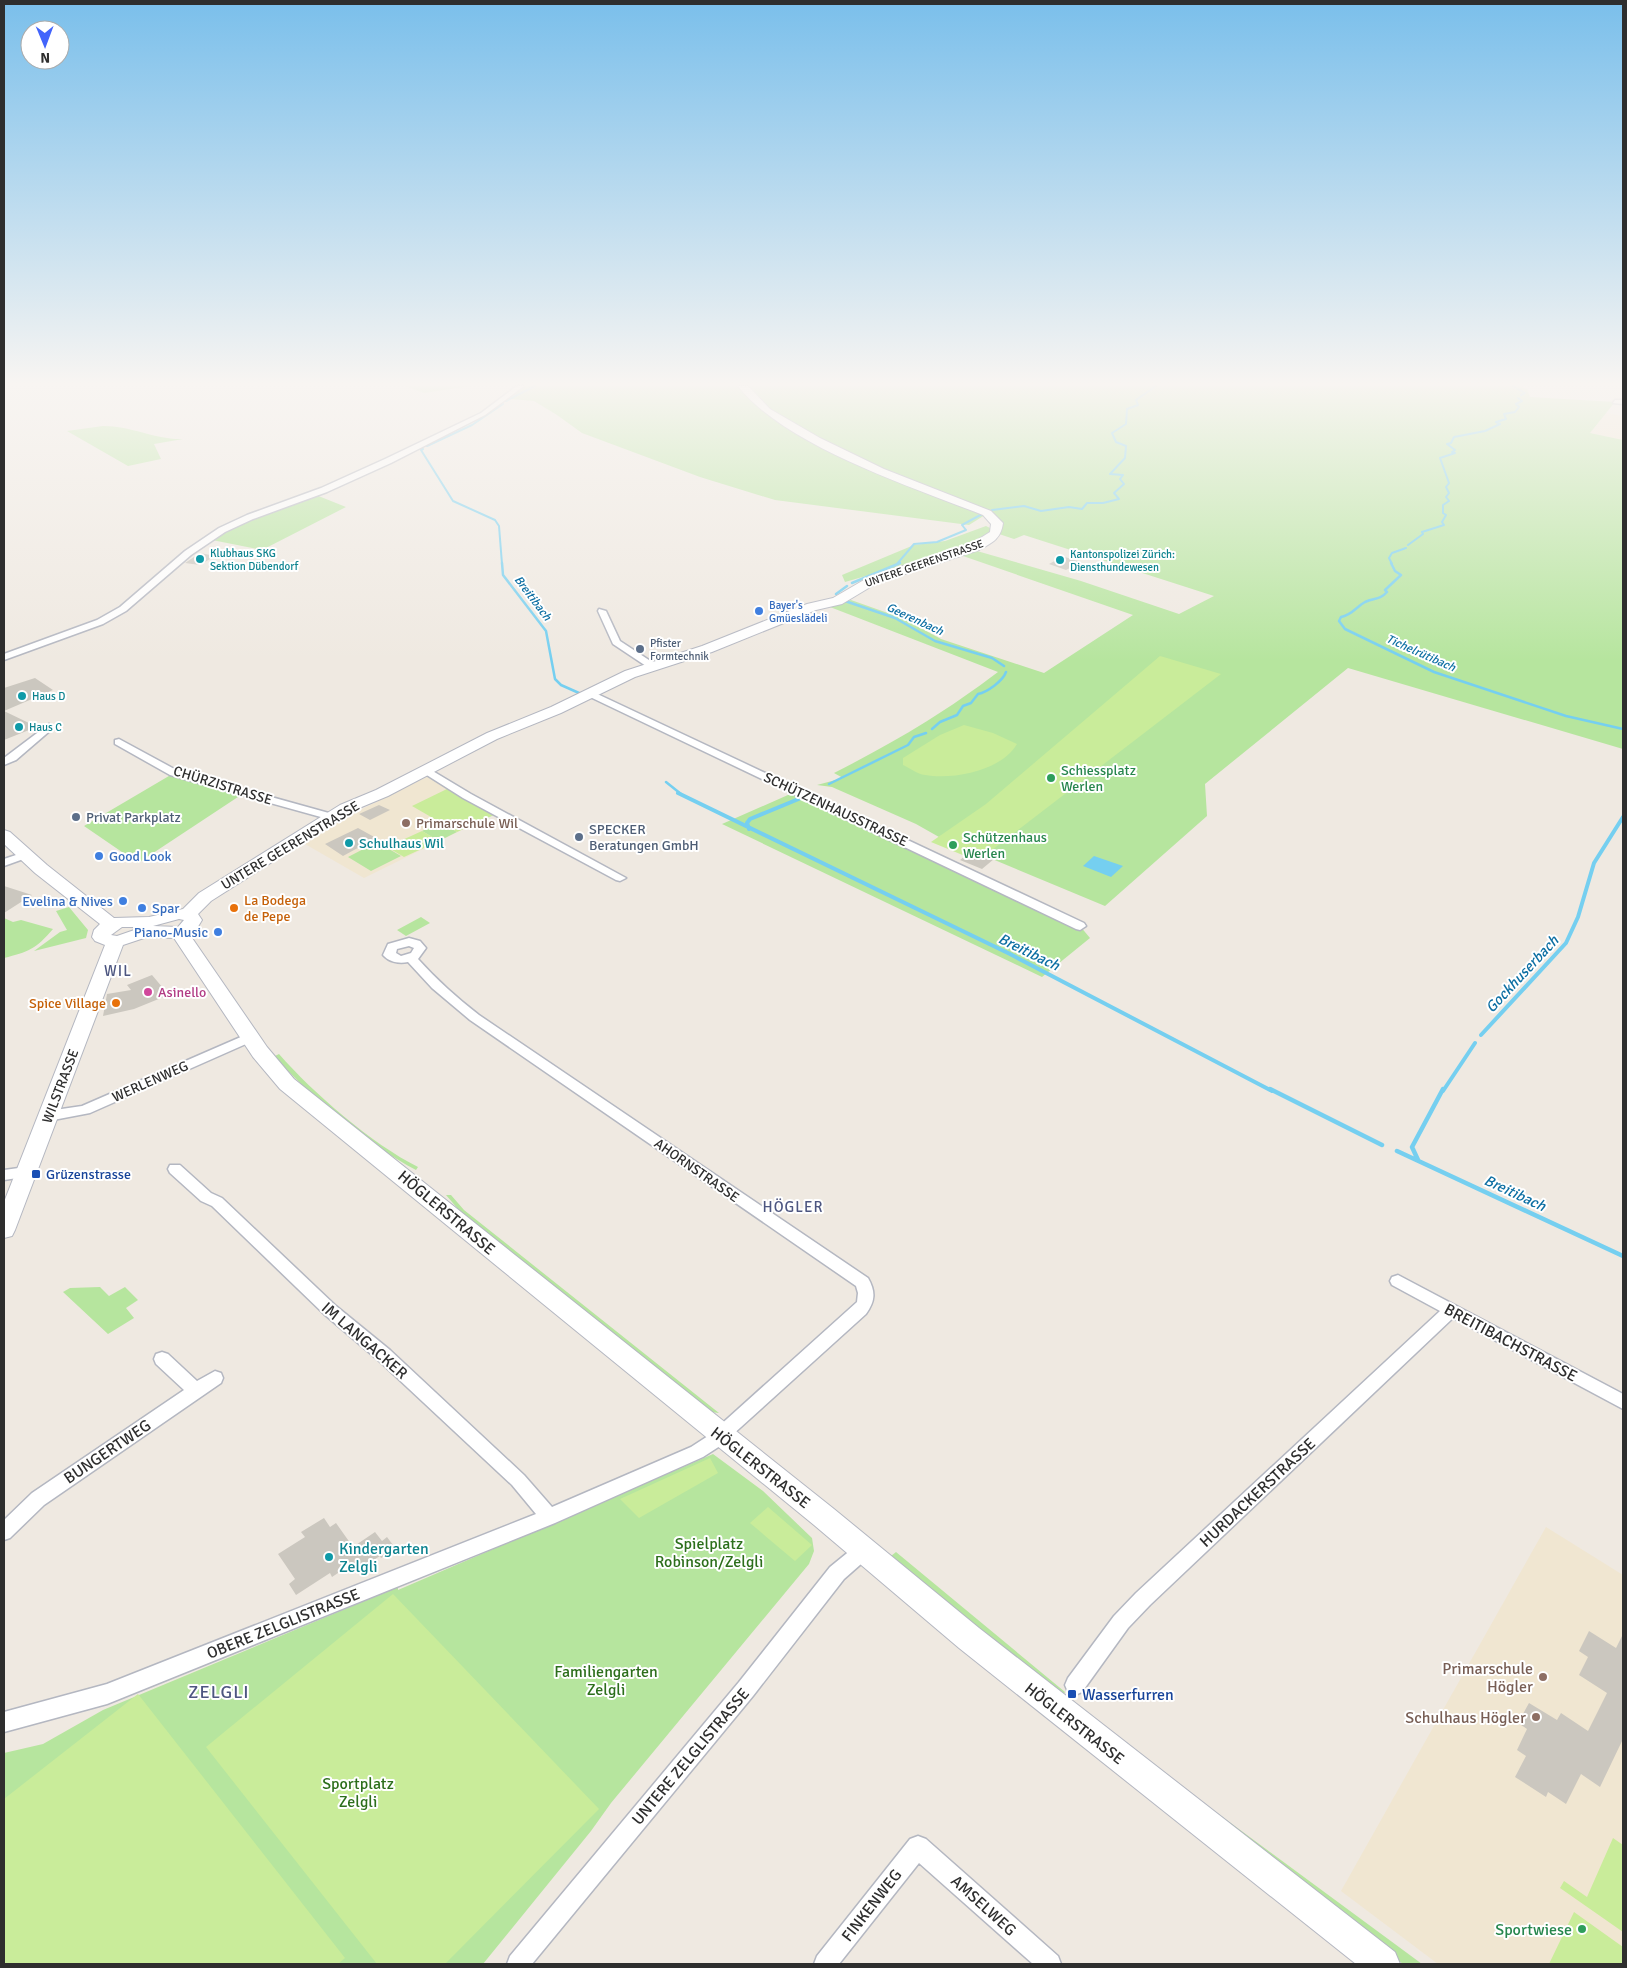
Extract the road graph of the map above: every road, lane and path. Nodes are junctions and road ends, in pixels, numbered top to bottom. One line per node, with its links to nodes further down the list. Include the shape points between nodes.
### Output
1 (351, 478): 4 (street, via 222,530 188,554 138,598 106,619)
2 (898, 478): 5 (street, UNTERE GEERENSTRASSE, via 981,510 996,521 997,530 982,544 873,580 837,601 812,607 707,650)
3 (602, 611): 5 (street, via 616,642)
4 (4, 657)
5 (652, 666): 6 (street, UNTERE GEERENSTRASSE)
6 (591, 694): 10 (street, UNTERE GEERENSTRASSE, via 474,744); 17 (street, SCHÜTZENHAUSSTRASSE)
7 (49, 727): 9 (street)
8 (119, 742): 11 (street, CHÜRZISTRASSE, via 174,772)
9 (4, 762)
10 (426, 770): 11 (street, UNTERE GEERENSTRASSE); 15 (street, via 467,796)
11 (332, 817): 16 (street, UNTERE GEERENSTRASSE, via 205,897)
12 (4, 834): 13 (street)
13 (25, 855): 14 (street); 19 (street)
14 (4, 863)
15 (620, 878)
16 (187, 915): 18 (street, via 193,923); 19 (street, via 149,922 123,922)
17 (1080, 926)
18 (180, 932): 19 (street); 21 (street, HÖGLERSTRASSE)
19 (114, 933): 22 (street, WILSTRASSE)
20 (411, 958): 33 (street, AHORNSTRASSE, via 453,1003 481,1024 862,1282 867,1291 866,1302 860,1310)
21 (250, 1037): 22 (street, WERLENWEG, via 85,1110); 33 (street, HÖGLERSTRASSE, via 271,1066 298,1093)
22 (48, 1116): 24 (street, WILSTRASSE)
23 (175, 1169): 34 (street, IM LANGACKER, via 206,1197 217,1202 330,1310 384,1355 518,1480)
24 (26, 1172): 25 (street); 26 (street, WILSTRASSE)
25 (4, 1175)
26 (4, 1230)
27 (1398, 1281): 28 (street, BREITIBACHSTRASSE)
28 (1452, 1310): 32 (street, BREITIBACHSTRASSE); 37 (street, HURDACKERSTRASSE, via 1143,1599 1121,1622)
29 (162, 1359): 31 (street)
30 (215, 1378): 31 (street, BUNGERTWEG)
31 (196, 1391): 35 (street, BUNGERTWEG, via 38,1498)
32 (1623, 1402)
33 (720, 1434): 34 (street, OBERE ZELGLISTRASSE, via 697,1452); 36 (street, HÖGLERSTRASSE)
34 (549, 1517): 38 (street, OBERE ZELGLISTRASSE, via 107,1694)
35 (4, 1532)
36 (864, 1551): 40 (street, UNTERE ZELGLISTRASSE, via 837,1573 746,1689); 43 (street, HÖGLERSTRASSE, via 968,1638)
37 (1075, 1685)
38 (4, 1722)
39 (918, 1847): 41 (street, FINKENWEG); 42 (street, AMSELWEG)
40 (518, 1964)
41 (825, 1964)
42 (1050, 1964)
43 (1382, 1964)

